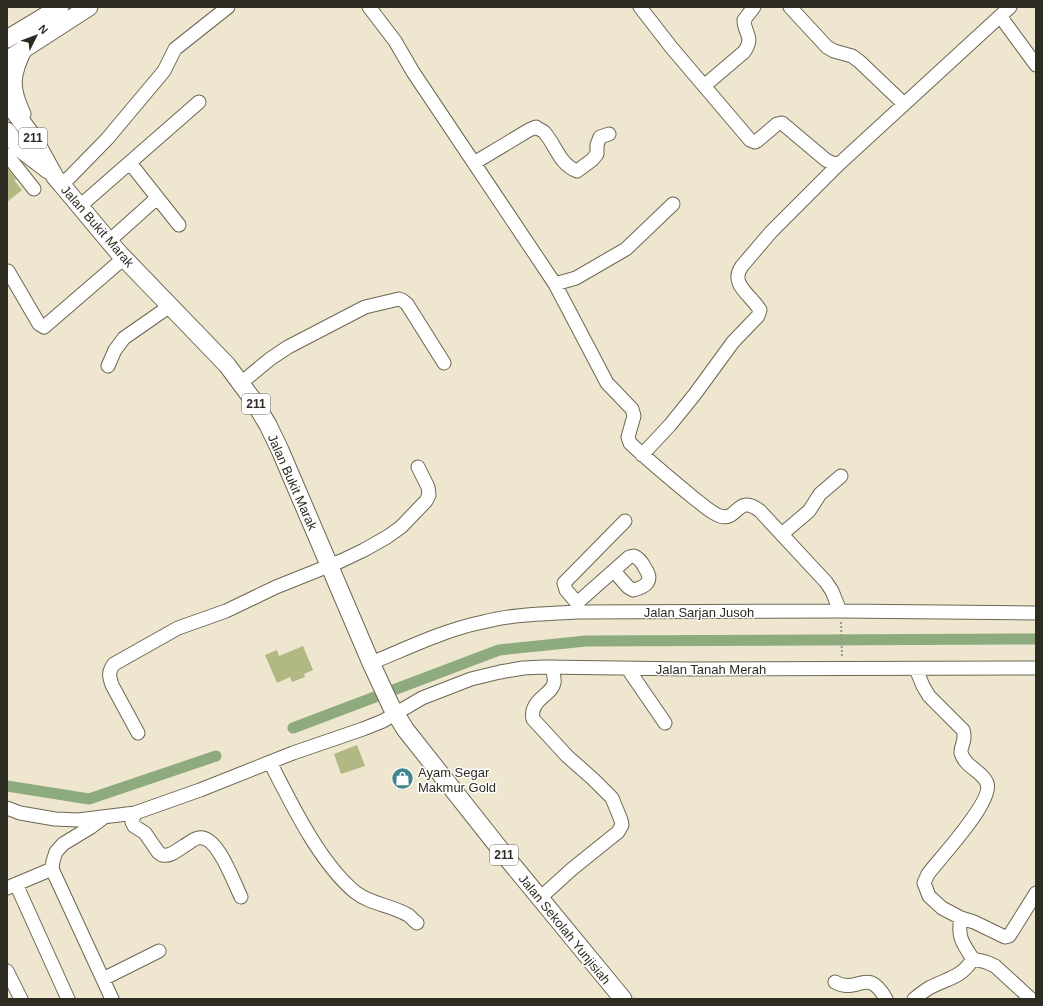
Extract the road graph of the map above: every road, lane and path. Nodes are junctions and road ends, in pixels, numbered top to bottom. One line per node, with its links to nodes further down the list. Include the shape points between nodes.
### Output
1 (60, 7): 10 (main road)
2 (89, 7): 11 (main road)
3 (228, 7): 25 (street, via 175,49 164,71 107,139)
4 (369, 7): 23 (street, via 395,41)
5 (640, 7): 14 (street)
6 (754, 7): 14 (street, via 744,20 749,36 748,46)
7 (790, 7): 17 (street, via 827,47 852,56)
8 (1010, 7): 9 (street)
9 (1000, 16): 13 (street); 17 (street)
10 (9, 36)
11 (24, 48): 12 (main road); 20 (main road, via 15,66 14,92)
12 (7, 60)
13 (1036, 65)
14 (704, 86): 24 (street, via 750,140 757,141 776,124 782,123 826,160)
15 (7, 102): 20 (main road, Jalan Bukit Marak / 211)
16 (200, 102): 22 (street)
17 (904, 104): 24 (street)
18 (7, 131): 25 (main road, Jalan Bukit Marak / 211, via 18,147)
19 (609, 134): 23 (street, via 600,137 597,154 577,171 565,164 544,132 536,127)
20 (33, 137): 25 (main road, Jalan Bukit Marak / 211)
21 (7, 155): 26 (street)
22 (130, 163): 27 (street); 29 (street)
23 (474, 163): 34 (street)
24 (839, 164): 39 (street, via 771,232 738,271 739,285 760,310 758,316 733,342 695,394)
25 (59, 181): 29 (main road, Jalan Bukit Marak / 211)
26 (34, 189)
27 (157, 198): 30 (street); 31 (street)
28 (673, 204): 34 (street, via 626,249 576,278)
29 (80, 206): 31 (main road, Jalan Bukit Marak / 211)
30 (179, 225)
31 (109, 241): 32 (main road, Jalan Bukit Marak / 211)
32 (124, 258): 33 (street, via 44,327 39,324); 35 (main road, Jalan Bukit Marak / 211)
33 (8, 271)
34 (555, 284): 39 (street, via 607,383 632,409 634,416 628,437 630,443)
35 (170, 306): 37 (street, via 124,338); 38 (main road, Jalan Bukit Marak / 211, via 203,338)
36 (444, 363): 38 (street, via 407,304 396,299 365,307 288,347)
37 (108, 366)
38 (241, 383): 44 (main road, Jalan Bukit Marak / 211, via 268,426)
39 (642, 455): 43 (street, via 720,516 726,517 746,504 753,505)
40 (418, 467): 44 (street, via 428,487 429,495 426,501 401,527 364,550)
41 (841, 476): 43 (street)
42 (624, 522): 46 (street, via 564,583)
43 (782, 534): 48 (street, via 832,591)
44 (330, 566): 50 (main road, Jalan Bukit Marak / 211); 57 (street, via 226,611 178,628 114,664 109,677)
45 (614, 571): 46 (street)
46 (577, 608): 48 (street, Jalan Sarjan Jusoh); 50 (street, Jalan Sarjan Jusoh, via 483,621 436,636)
47 (1036, 613): 48 (street, Jalan Sarjan Jusoh)
48 (840, 617): 49 (path)
49 (842, 656)
50 (373, 667): 55 (main road, Jalan Bukit Marak / 211)
51 (552, 667): 53 (street, Jalan Tanah Merah); 55 (street, Jalan Tanah Merah, via 500,672 471,680); 66 (street, via 554,684 539,699 532,712 533,719 567,756 611,797 622,825 618,832)
52 (1036, 668): 54 (street, Jalan Tanah Merah)
53 (628, 669): 54 (street, Jalan Tanah Merah); 56 (street)
54 (916, 669): 67 (street, via 929,696 963,730 965,736 961,752 964,759 987,783 988,791 981,807 928,874 924,883 929,896 942,908)
55 (393, 710): 58 (street, Jalan Tanah Merah, via 383,721); 66 (main road, Jalan Sekolah Yunjisiah / 211, via 425,756)
56 (665, 723)
57 (138, 733)
58 (270, 762): 60 (street, Jalan Tanah Merah); 68 (street, via 314,842 336,872 355,892 367,900 409,915)
59 (7, 808): 61 (street, Jalan Tanah Merah, via 55,819)
60 (135, 813): 61 (street, Jalan Tanah Merah); 65 (street, via 132,822 134,826 145,833 162,855 172,854 198,838 205,838 211,842 221,855)
61 (103, 818): 62 (street, via 63,844 56,852)
62 (52, 869): 63 (street); 72 (street)
63 (11, 886): 75 (street)
64 (1036, 893): 67 (street, via 1009,936 1001,936)
65 (241, 897)
66 (540, 898): 77 (main road, Jalan Sekolah Yunjisiah / 211)
67 (960, 918): 70 (street, via 959,936)
68 (417, 923)
69 (159, 951): 72 (street)
70 (973, 959): 79 (street, via 961,974 927,989); 80 (street, via 995,966)
71 (7, 971): 74 (street)
72 (103, 979): 76 (street)
73 (835, 982): 78 (street, via 847,987 865,982 872,983)
74 (21, 999)
75 (68, 999)
76 (112, 999)
77 (623, 999)
78 (886, 999)
79 (914, 999)
80 (1031, 999)

